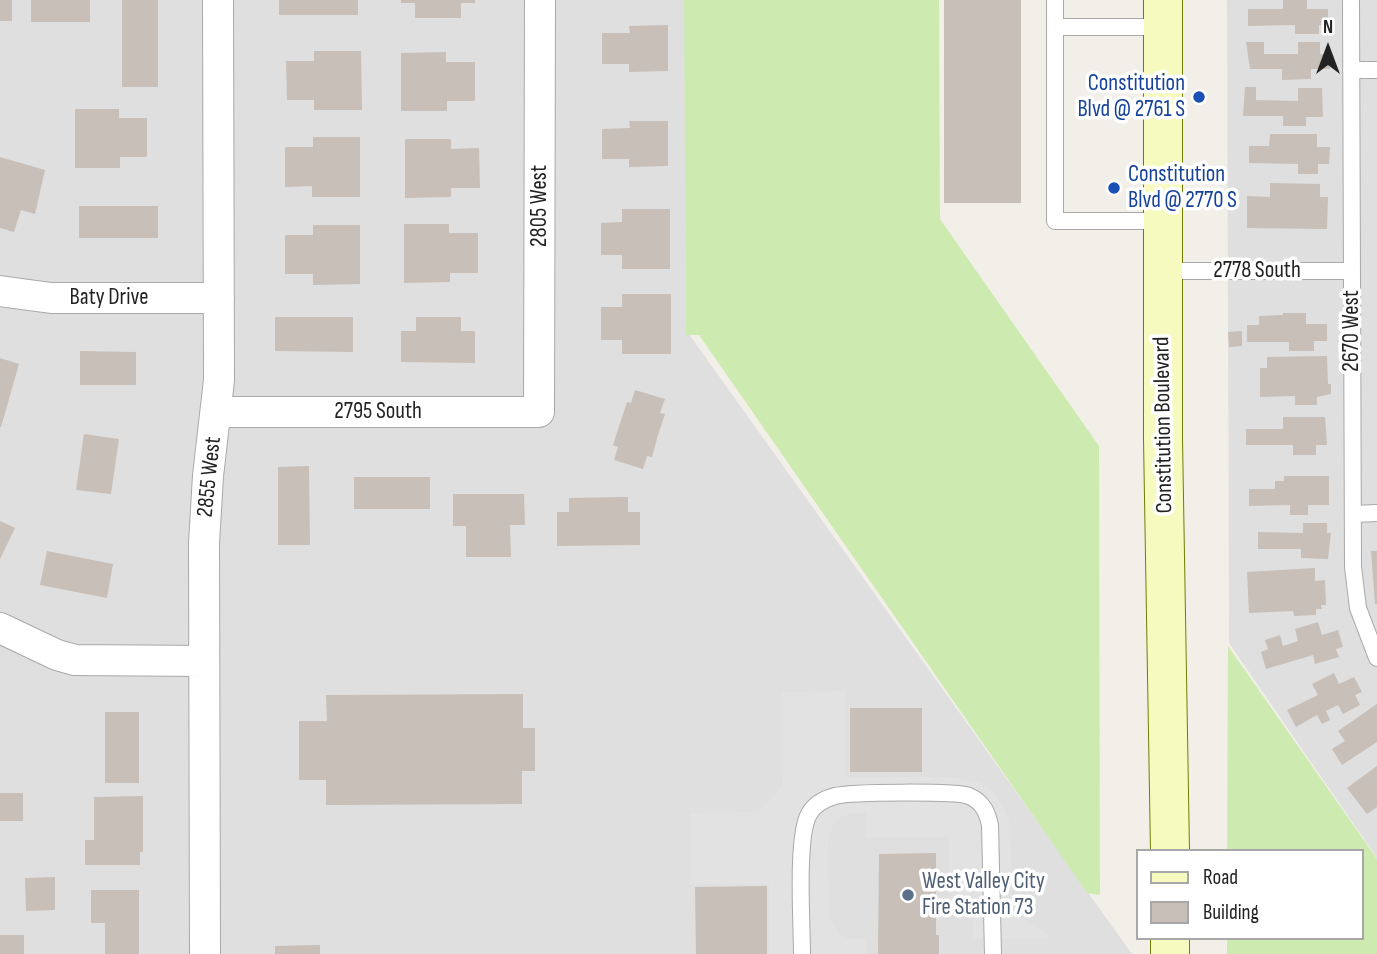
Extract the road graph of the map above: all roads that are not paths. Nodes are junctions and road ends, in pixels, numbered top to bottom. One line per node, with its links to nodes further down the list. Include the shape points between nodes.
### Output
1 (218, 0): 13 (street, 2855 West)
2 (540, 0): 15 (street, 2805 West)
3 (1055, 0): 6 (lane)
4 (1351, 0): 7 (lane, 2670 West)
5 (1163, 13): 6 (lane); 9 (street, Constitution Boulevard)
6 (1055, 27): 9 (lane, via 1055,220)
7 (1351, 70): 8 (lane); 11 (lane, 2670 West)
8 (1377, 70)
9 (1163, 221): 10 (street, Constitution Boulevard)
10 (1163, 271): 11 (lane, 2778 South); 21 (street, Constitution Boulevard)
11 (1352, 271): 17 (lane, 2670 West)
12 (0, 291): 13 (street, Baty Drive, via 51,298)
13 (219, 298): 14 (street, 2855 West)
14 (217, 412): 15 (street, 2795 South); 20 (street, 2855 West, via 205,510)
15 (540, 412)
16 (1377, 513): 17 (lane)
17 (1353, 514): 19 (lane, 2670 West, via 1354,587)
18 (0, 628): 20 (street, via 75,660)
19 (1377, 658)
20 (204, 662): 22 (street, 2855 West)
21 (1170, 849)
22 (205, 954)
23 (802, 954): 24 (lane, via 802,835 815,806 846,794 950,793 977,801 990,825)
24 (992, 954)

